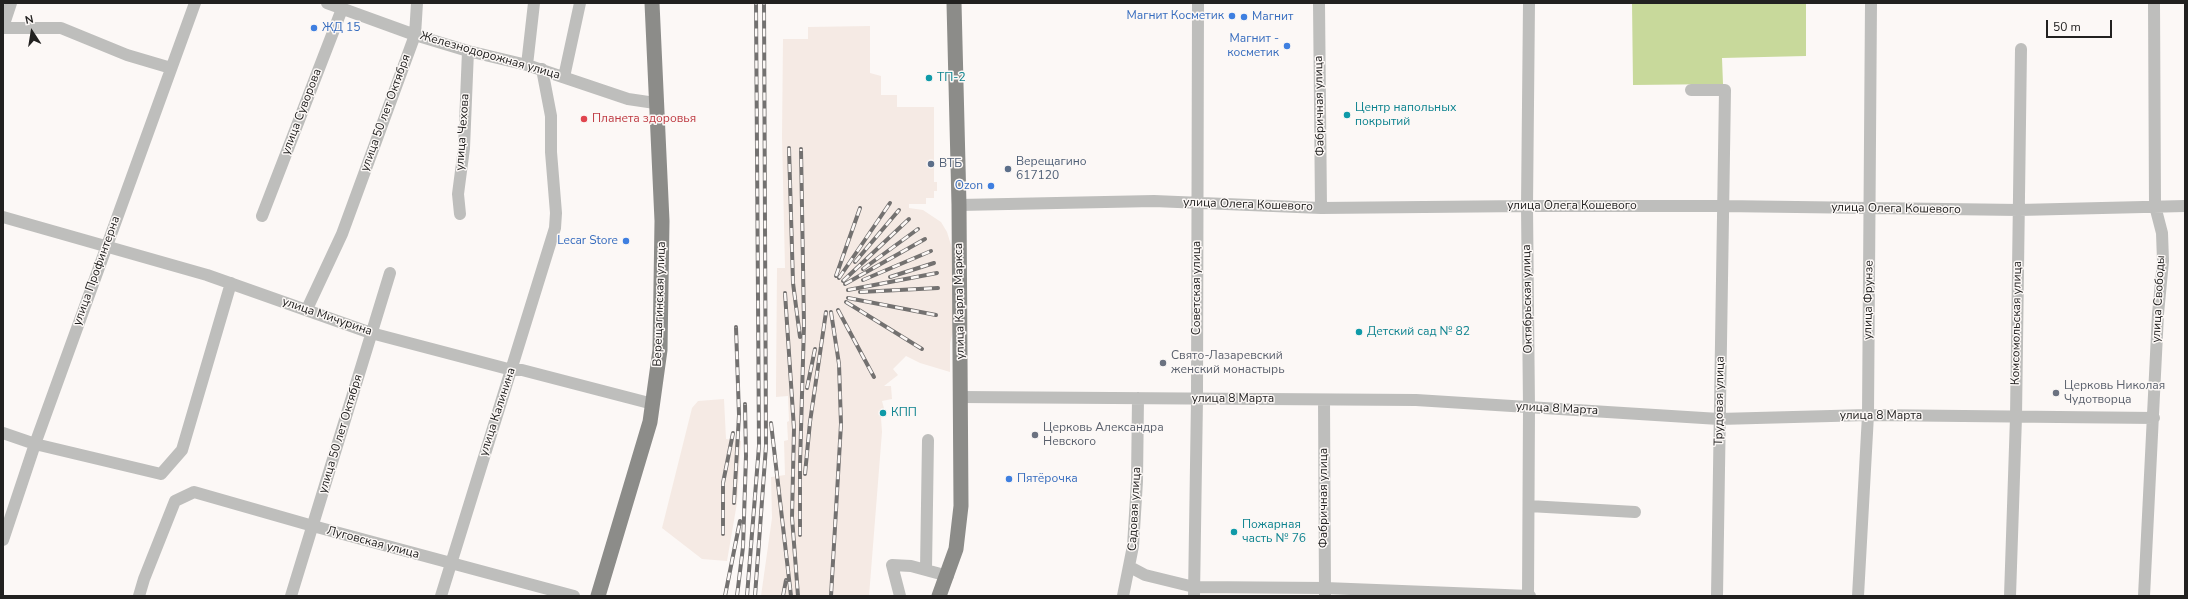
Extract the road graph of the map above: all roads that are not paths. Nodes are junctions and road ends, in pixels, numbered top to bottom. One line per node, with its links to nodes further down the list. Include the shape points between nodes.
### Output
1 (11, 3): 15 (street)
2 (194, 3): 20 (street, улица Профинтерна)
3 (327, 3): 14 (street, Железнодорожная улица)
4 (417, 3): 16 (street, улица 50 лет Октября)
5 (534, 3): 19 (street)
6 (580, 3): 22 (street)
7 (652, 3): 24 (main road, Верещагинская улица)
8 (954, 3): 26 (main road, улица Карла Маркса)
9 (1198, 3): 25 (street, Советская улица)
10 (1319, 3): 31 (street, Фабричная улица)
11 (1529, 3): 27 (street, Октябрьская улица)
12 (1871, 3): 32 (street, улица Фрунзе)
13 (2154, 3): 29 (street, улица Свободы)
14 (342, 9): 16 (street, Железнодорожная улица); 35 (street, улица Суворова)
15 (3, 27): 20 (street, via 61,28 127,55)
16 (415, 35): 18 (street, Железнодорожная улица); 40 (street, улица 50 лет Октября, via 342,234)
17 (2021, 49): 33 (street, Комсомольская улица)
18 (468, 51): 19 (street, Железнодорожная улица); 34 (street, улица Чехова, via 464,148 458,194)
19 (527, 65): 21 (street, Железнодорожная улица)
20 (171, 68): 37 (street, улица Профинтерна)
21 (542, 69): 22 (street, Железнодорожная улица); 42 (street, улица Калинина, via 551,116 555,228)
22 (564, 77): 24 (street, Железнодорожная улица, via 628,99)
23 (1691, 90): 28 (street, Трудовая улица, via 1725,90)
24 (655, 103): 47 (main road, Верещагинская улица, via 662,221 662,288 660,350)
25 (1197, 204): 26 (street, улица Олега Кошевого, via 1146,201); 31 (street, улица Олега Кошевого); 45 (street, Советская улица)
26 (959, 205): 43 (main road, улица Карла Маркса)
27 (1527, 206): 28 (street, улица Олега Кошевого); 31 (street, улица Олега Кошевого); 48 (street, Октябрьская улица)
28 (1722, 206): 32 (street, улица Олега Кошевого); 52 (street, Трудовая улица)
29 (2155, 206): 30 (street, улица Олега Кошевого); 33 (street, улица Олега Кошевого); 51 (street, улица Свободы, via 2162,233 2163,261)
30 (2185, 206)
31 (1321, 208)
32 (1870, 209): 33 (street, улица Олега Кошевого); 49 (street, улица Фрунзе)
33 (2019, 210): 50 (street, Комсомольская улица)
34 (460, 214)
35 (262, 216)
36 (3, 217): 37 (street, улица Мичурина)
37 (107, 245): 39 (street, улица Мичурина); 55 (street, улица Профинтерна)
38 (390, 273): 41 (street, улица 50 лет Октября)
39 (231, 283): 40 (street, улица Мичурина); 55 (street, via 182,450 161,474)
40 (307, 309): 41 (street, улица Мичурина)
41 (371, 333): 42 (street, улица Мичурина); 58 (street, улица 50 лет Октября)
42 (512, 370): 47 (street, улица Мичурина, via 522,370); 60 (street, улица Калинина)
43 (960, 397): 44 (street, улица 8 Марта); 63 (main road, улица Карла Маркса, via 960,520 956,549)
44 (1138, 398): 45 (street, улица 8 Марта); 61 (street, Садовая улица, via 1137,496)
45 (1197, 399): 46 (street, улица 8 Марта); 64 (street, Советская улица)
46 (1324, 400): 48 (street, улица 8 Марта, via 1416,400); 65 (street, Фабричная улица)
47 (653, 404): 70 (main road, Верещагинская улица, via 645,440)
48 (1530, 408): 52 (street, улица 8 Марта); 56 (street, Октябрьская улица)
49 (1868, 415): 50 (street, улица 8 Марта); 52 (street, улица 8 Марта); 76 (street, улица Фрунзе)
50 (2016, 417): 51 (street, улица 8 Марта); 77 (street, Комсомольская улица)
51 (2154, 418): 78 (street, улица Свободы)
52 (1719, 419): 75 (street, Трудовая улица)
53 (3, 433): 55 (street)
54 (928, 440): 62 (street)
55 (35, 444): 59 (street, улица Профинтерна)
56 (1529, 506): 57 (street); 74 (street, Октябрьская улица)
57 (1635, 512)
58 (313, 526): 60 (street, Луговская улица); 66 (street, Луговская улица, via 194,492 175,501); 67 (street, улица 50 лет Октября)
59 (3, 540)
60 (450, 564): 68 (street, улица Калинина); 69 (street, Луговская улица)
61 (1130, 568): 64 (street); 73 (street, Садовая улица)
62 (926, 570): 63 (street); 71 (street, via 892,565)
63 (948, 576): 72 (main road, улица Карла Маркса)
64 (1194, 592): 65 (street)
65 (1325, 592): 74 (street)
66 (139, 596)
67 (291, 596)
68 (441, 596)
69 (574, 596)
70 (598, 596)
71 (900, 596)
72 (939, 596)
73 (1123, 596)
74 (1529, 596)
75 (1717, 596)
76 (1858, 596)
77 (2010, 596)
78 (2144, 596)

